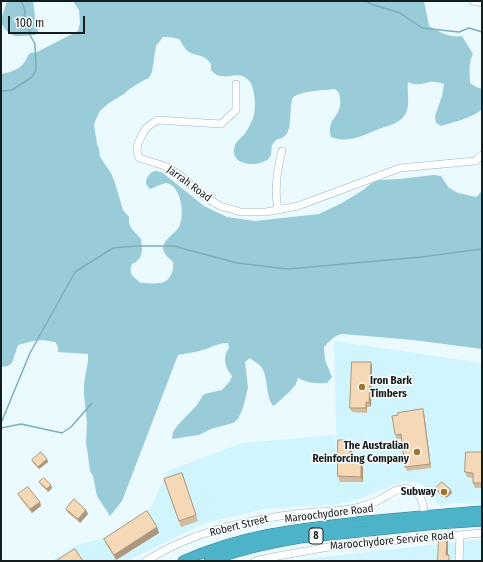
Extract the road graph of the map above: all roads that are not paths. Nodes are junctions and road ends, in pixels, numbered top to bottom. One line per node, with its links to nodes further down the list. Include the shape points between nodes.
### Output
1 (473, 1): 2 (street)
2 (482, 3)
3 (236, 84): 6 (street, Jarrah Road, via 236,110 221,124 157,120 146,128 138,143 139,158 165,166 182,176 201,194 220,206 241,212)
4 (282, 151): 6 (street, via 277,172)
5 (482, 155): 6 (street, Jarrah Road, via 475,161 400,168 298,206)
6 (278, 210)
7 (482, 511): 8 (highway, Maroochydore Road / 8)
8 (425, 520): 9 (highway, Maroochydore Road / 8); 12 (street, Robert Street, via 423,504 418,494 411,489 401,488 378,501 359,507 270,518 232,526 183,542); 13 (highway, Maroochydore Road / 8, via 311,527 277,532 215,548); 14 (highway, Maroochydore Road / 8, via 293,539 249,548)
9 (482, 521)
10 (482, 533): 11 (street, Maroochydore Service Road)
11 (460, 535): 15 (street, Maroochydore Service Road, via 334,546); 16 (street)
12 (146, 561)
13 (183, 561)
14 (209, 561)
15 (256, 561)
16 (459, 561)

